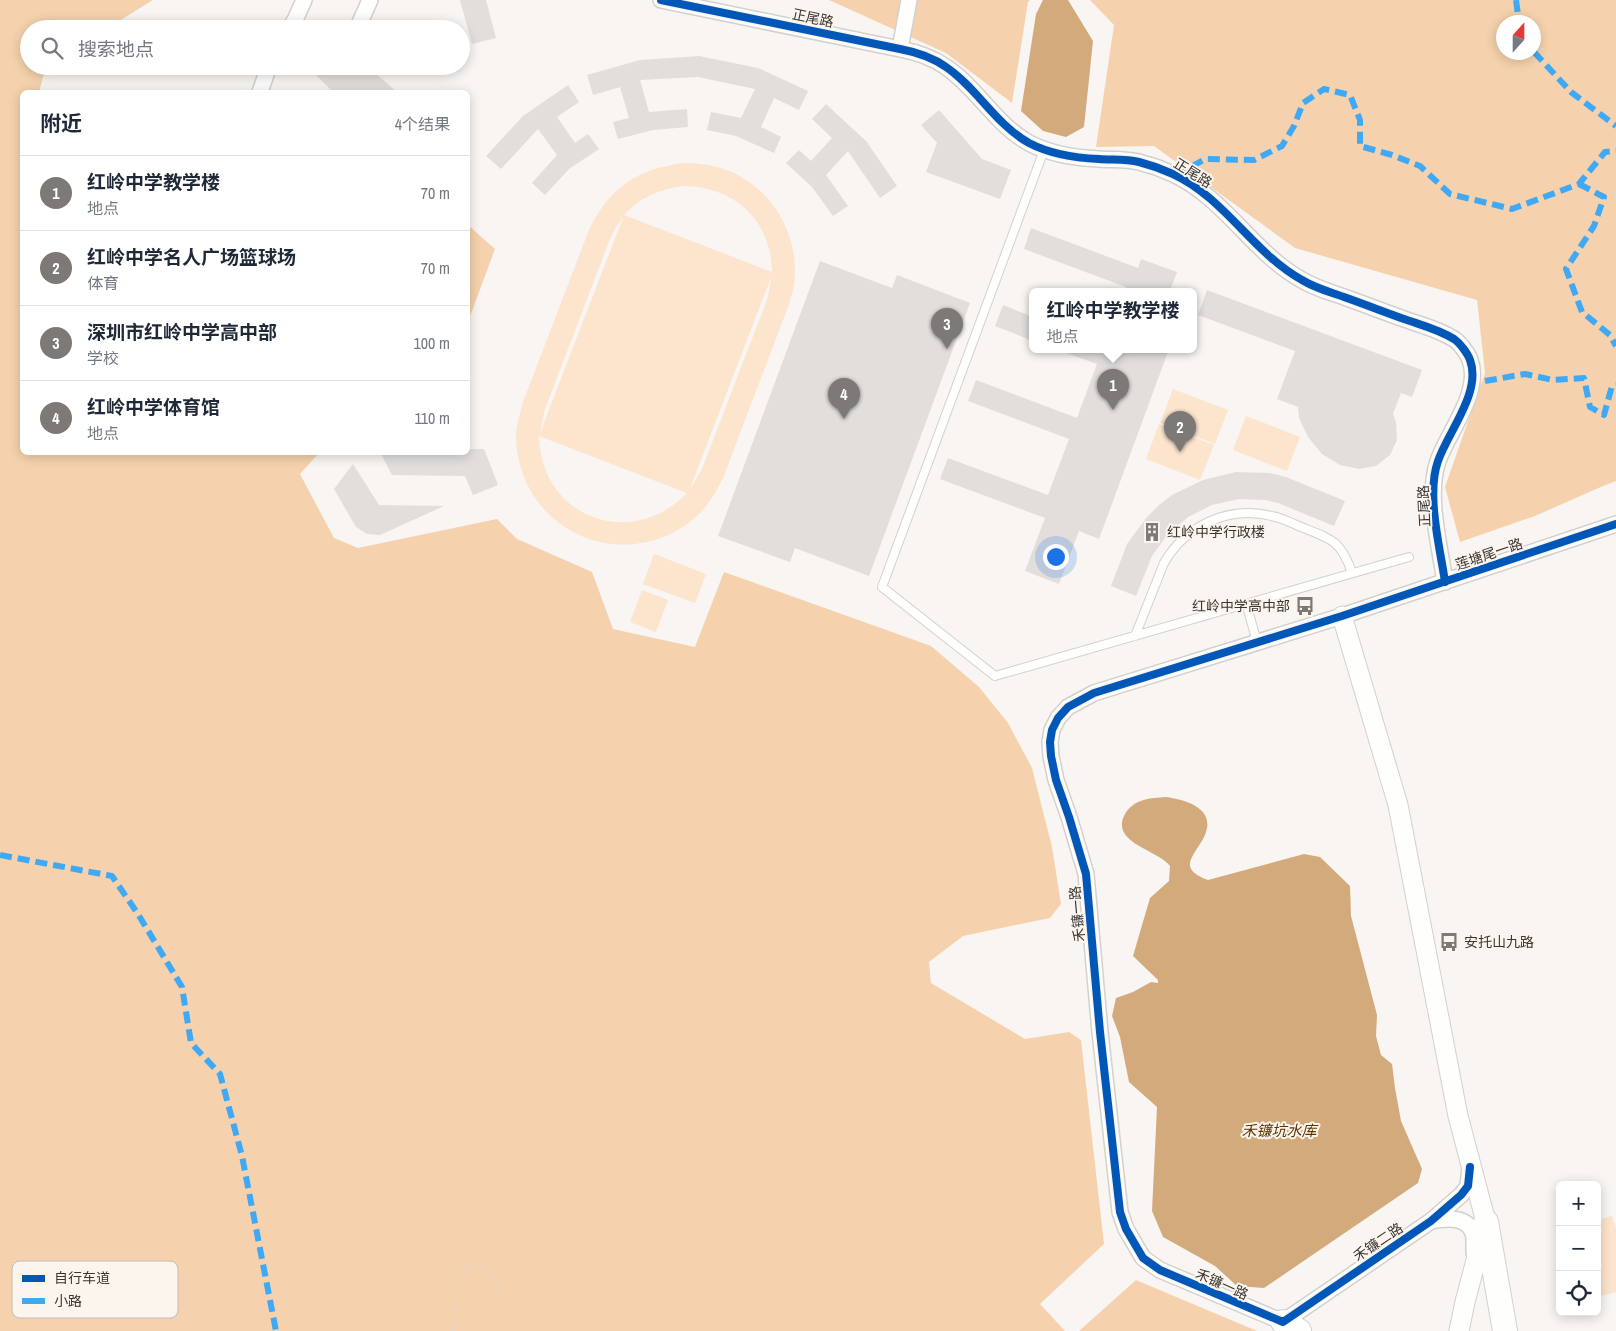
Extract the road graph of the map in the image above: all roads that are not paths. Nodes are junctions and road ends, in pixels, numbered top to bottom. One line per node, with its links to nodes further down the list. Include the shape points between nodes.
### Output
1 (304, 0): 5 (street)
2 (370, 0): 6 (street)
3 (661, 0): 7 (street, 正尾路)
4 (909, 0): 7 (street)
5 (296, 20)
6 (361, 20)
7 (900, 49): 10 (street, 正尾路, via 916,52 945,66 1005,126)
8 (266, 75): 9 (street)
9 (261, 90)
10 (1044, 150): 14 (street, 正尾路, via 1071,156 1138,162 1176,175 1209,198 1279,265 1302,280 1432,327 1456,340 1470,358 1474,375 1434,478 1433,496); 17 (lane, via 882,587 995,676)
11 (1616, 524): 14 (street, 莲塘尾一路)
12 (1409, 557): 13 (lane)
13 (1352, 573): 15 (lane); 17 (lane, via 1343,550 1331,539 1274,516 1252,513 1228,515 1195,529 1170,553)
14 (1444, 582): 16 (street, 莲塘尾一路)
15 (1246, 604): 17 (lane); 18 (lane)
16 (1342, 616): 18 (street, 禾镰一路); 19 (street, via 1398,805)
17 (1135, 636)
18 (1257, 642): 23 (street, 禾镰一路, via 1081,699 1058,718 1052,730 1050,749 1056,780 1086,874 1120,1212 1126,1229 1142,1258 1160,1270)
19 (1470, 1167): 20 (street, 禾镰二路, via 1468,1186); 21 (street)
20 (1430, 1221): 22 (street, via 1463,1221 1474,1235); 23 (street, 禾镰二路)
21 (1486, 1222): 22 (street); 25 (main road)
22 (1475, 1265): 24 (street)
23 (1291, 1327)
24 (1459, 1331)
25 (1505, 1331)

